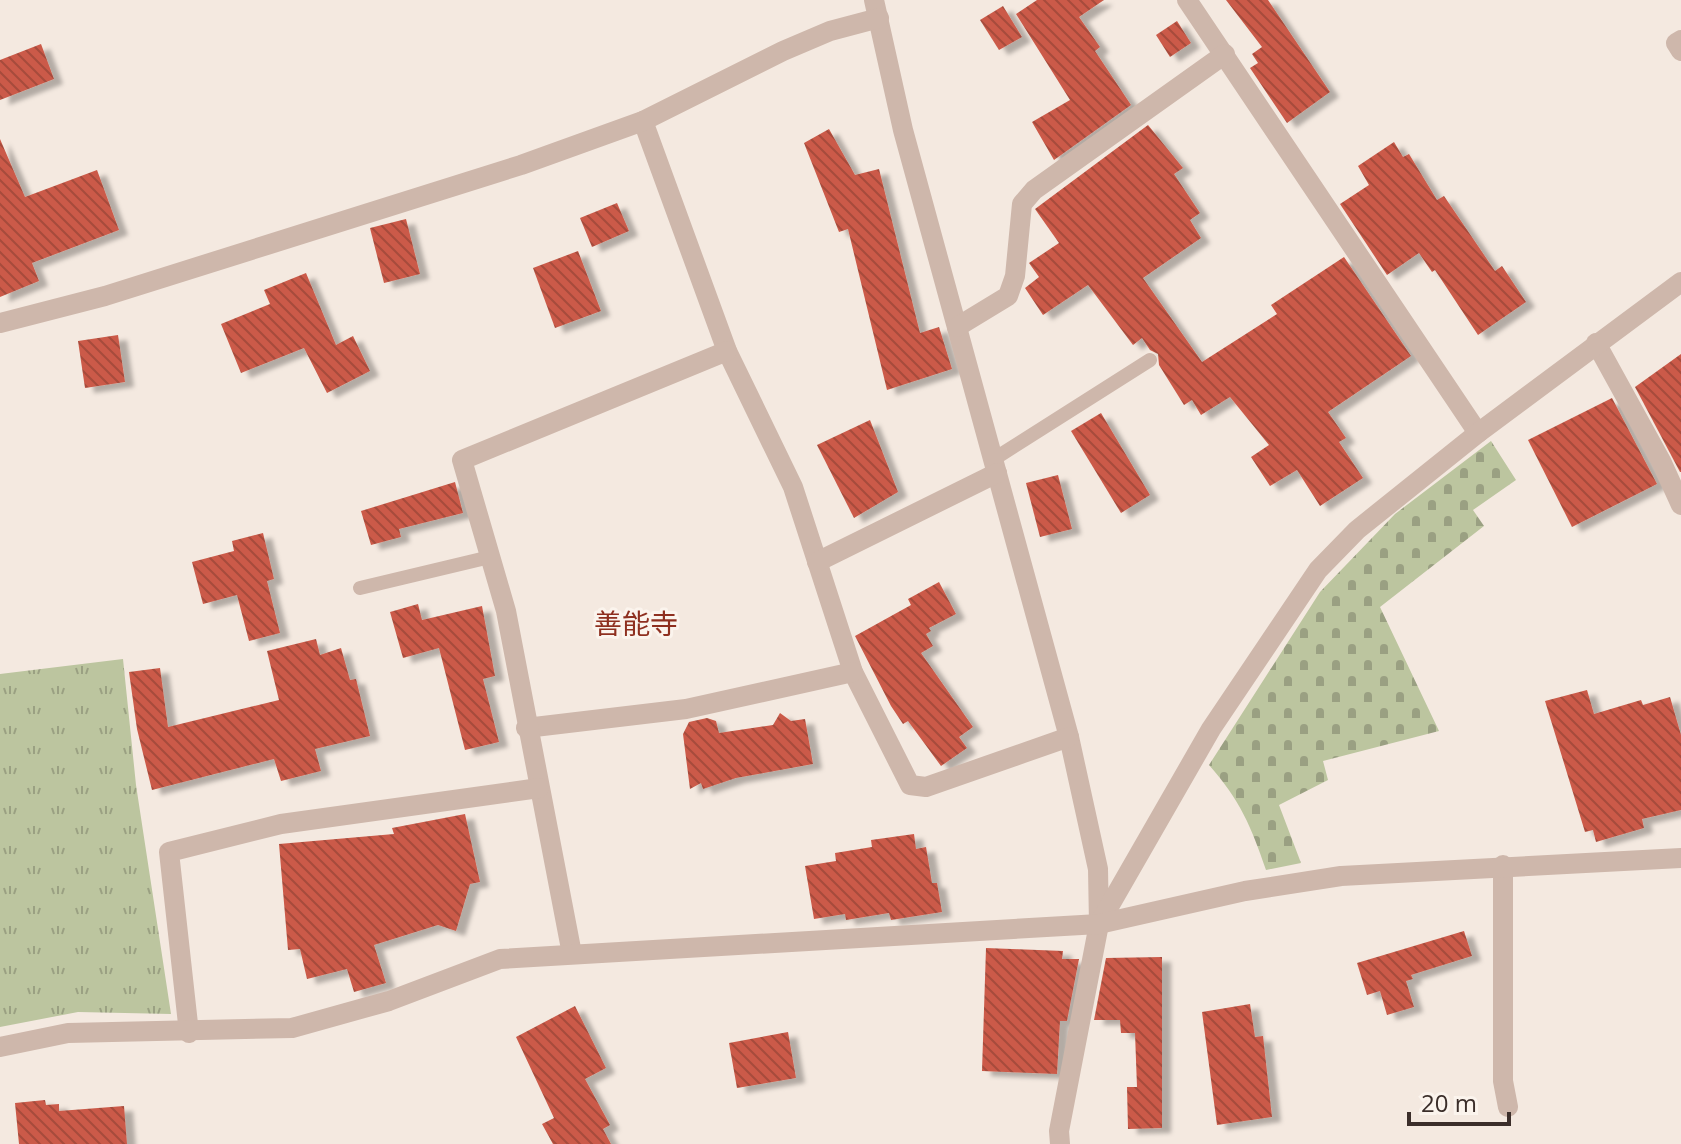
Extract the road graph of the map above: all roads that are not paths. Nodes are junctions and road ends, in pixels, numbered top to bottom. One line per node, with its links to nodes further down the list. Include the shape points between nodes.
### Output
1 (1187, 0): 5 (street)
2 (877, 9): 6 (street); 9 (street, via 903,130)
3 (1681, 40): 4 (street, via 1676,43)
4 (1681, 51)
5 (1225, 54): 9 (street, via 1034,190 1022,204 1008,296); 13 (street)
6 (643, 121): 8 (street, via 291,239); 11 (street)
7 (1680, 285): 10 (street)
8 (0, 323)
9 (957, 327): 14 (street)
10 (1596, 343): 13 (street); 15 (street)
11 (727, 351): 16 (street, via 462,460); 17 (street, via 793,487)
12 (1150, 360): 14 (lane)
13 (1478, 433): 25 (street, via 1357,530 1318,570 1219,717)
14 (996, 466): 17 (street); 21 (street)
15 (1681, 505)
16 (490, 557): 18 (lane); 20 (street, via 506,611)
17 (817, 562): 19 (street)
18 (360, 588)
19 (853, 672): 20 (street, via 686,709); 21 (street, via 910,785 926,787)
20 (526, 728): 22 (street)
21 (1069, 737): 25 (street, via 1098,869)
22 (539, 788): 26 (street); 27 (street, via 281,824 169,852)
23 (1681, 858): 24 (street)
24 (1503, 865): 25 (street, via 1341,876); 29 (street, via 1503,1081)
25 (1099, 924): 26 (street); 30 (street)
26 (572, 954): 27 (street, via 500,959 389,1001 292,1028)
27 (189, 1033): 28 (street, via 68,1033)
28 (0, 1047)
29 (1508, 1107)
30 (1060, 1144)

